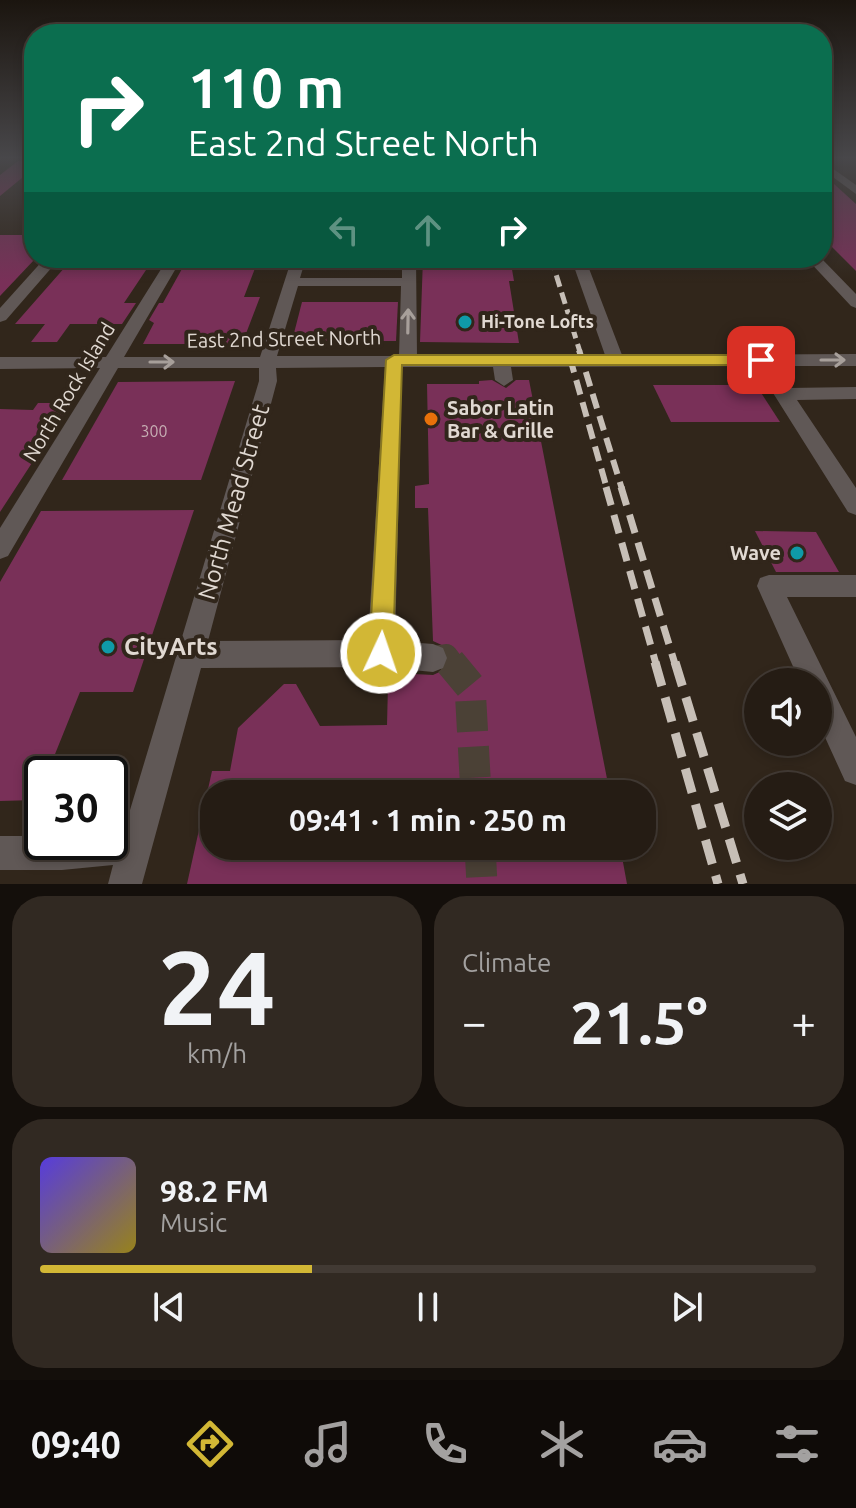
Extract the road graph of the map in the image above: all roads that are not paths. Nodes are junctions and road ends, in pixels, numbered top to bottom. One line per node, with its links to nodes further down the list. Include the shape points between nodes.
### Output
1 (44, 268): 10 (street)
2 (169, 268): 17 (street, North Rock Island)
3 (296, 268): 7 (street, North Mead Street)
4 (409, 268): 8 (street)
5 (582, 268): 13 (street)
6 (823, 268): 9 (street)
7 (292, 282): 8 (street); 16 (street, North Mead Street)
8 (408, 282): 11 (street, one-way to 8)
9 (856, 303)
10 (0, 317)
11 (401, 360): 12 (street, East 2nd Street North); 16 (street, East 2nd Street North); 25 (street)
12 (501, 360): 13 (street, East 2nd Street North); 19 (street)
13 (615, 360): 14 (street, East 2nd Street North)
14 (761, 360): 15 (street, East 2nd Street North, one-way to 15); 21 (street)
15 (856, 360)
16 (267, 361): 17 (street, East 2nd Street North, one-way to 16); 26 (street, North Mead Street, via 268,381)
17 (112, 362): 18 (street, East 2nd Street North); 23 (street, North Rock Island)
18 (0, 363)
19 (504, 380)
20 (856, 393): 21 (street)
21 (783, 394): 22 (street)
22 (856, 506)
23 (0, 549)
24 (856, 586): 28 (street, via 769,586)
25 (381, 653): 26 (street); 27 (street)
26 (190, 655): 31 (street, North Mead Street)
27 (433, 658)
28 (807, 668)
29 (832, 719): 30 (street)
30 (856, 770)
31 (135, 846): 32 (street); 33 (street, North Mead Street)
32 (0, 853)
33 (125, 884)

